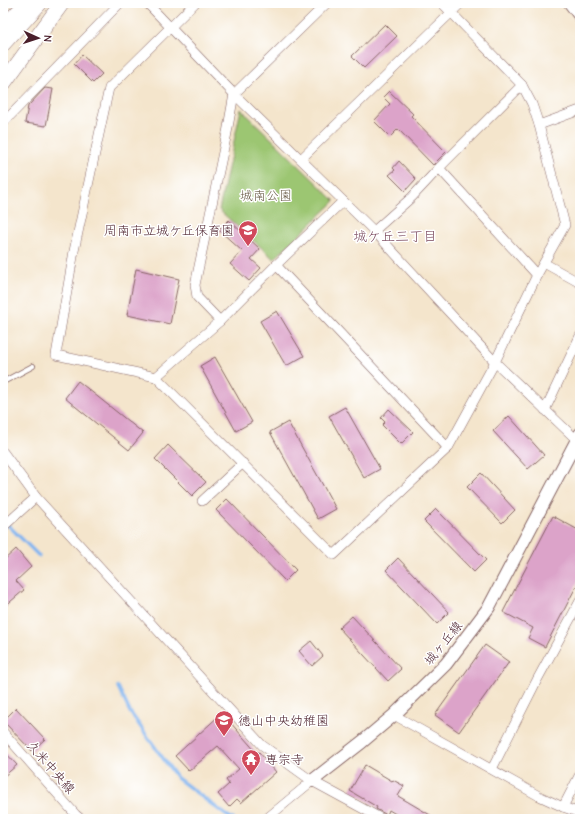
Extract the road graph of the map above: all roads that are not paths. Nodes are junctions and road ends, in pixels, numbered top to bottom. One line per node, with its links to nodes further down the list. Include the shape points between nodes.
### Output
1 (27, 3): 13 (highway)
2 (40, 3): 15 (highway)
3 (61, 3): 16 (highway); 17 (highway)
4 (120, 3): 21 (street)
5 (147, 3): 14 (street)
6 (195, 3): 14 (street)
7 (327, 3): 19 (street)
8 (442, 3): 11 (street)
9 (461, 3): 11 (street)
10 (570, 3): 12 (street)
11 (451, 12): 18 (street); 23 (street)
12 (580, 16)
13 (3, 27)
14 (171, 27): 19 (street); 35 (street, via 109,88 74,251 56,355)
15 (3, 44)
16 (3, 68)
17 (3, 84)
18 (522, 85): 22 (street); 24 (street)
19 (234, 94): 23 (street); 31 (street, via 195,285 197,297)
20 (580, 110): 22 (street)
21 (3, 123)
22 (539, 125): 27 (street, via 566,225)
23 (301, 159): 25 (street)
24 (439, 168): 26 (street, via 412,197); 29 (street)
25 (343, 201): 26 (street); 28 (street)
26 (374, 231): 33 (street)
27 (544, 263): 29 (street); 30 (street)
28 (276, 265): 31 (street); 39 (street)
29 (537, 275): 33 (street)
30 (580, 283)
31 (220, 321): 35 (street)
32 (580, 336): 37 (street)
33 (495, 362): 37 (street); 39 (street)
34 (33, 366): 36 (lane)
35 (156, 377): 41 (street)
36 (3, 382)
37 (545, 410): 38 (street)
38 (579, 439): 46 (street, 城ヶ丘線, via 489,607 446,664)
39 (448, 448): 41 (street, via 334,555)
40 (3, 452): 42 (street)
41 (242, 463): 43 (street)
42 (36, 498): 44 (street); 50 (street, via 262,745)
43 (202, 500)
44 (3, 527)
45 (580, 601): 48 (street)
46 (394, 715): 48 (street); 50 (street, 城ヶ丘線)
47 (3, 732): 53 (street, 久米中央線)
48 (492, 769): 51 (street)
49 (580, 774): 51 (street)
50 (312, 781): 54 (street, 城ヶ丘線); 55 (street)
51 (563, 808): 52 (street)
52 (580, 813)
53 (81, 819)
54 (266, 819)
55 (382, 819)

